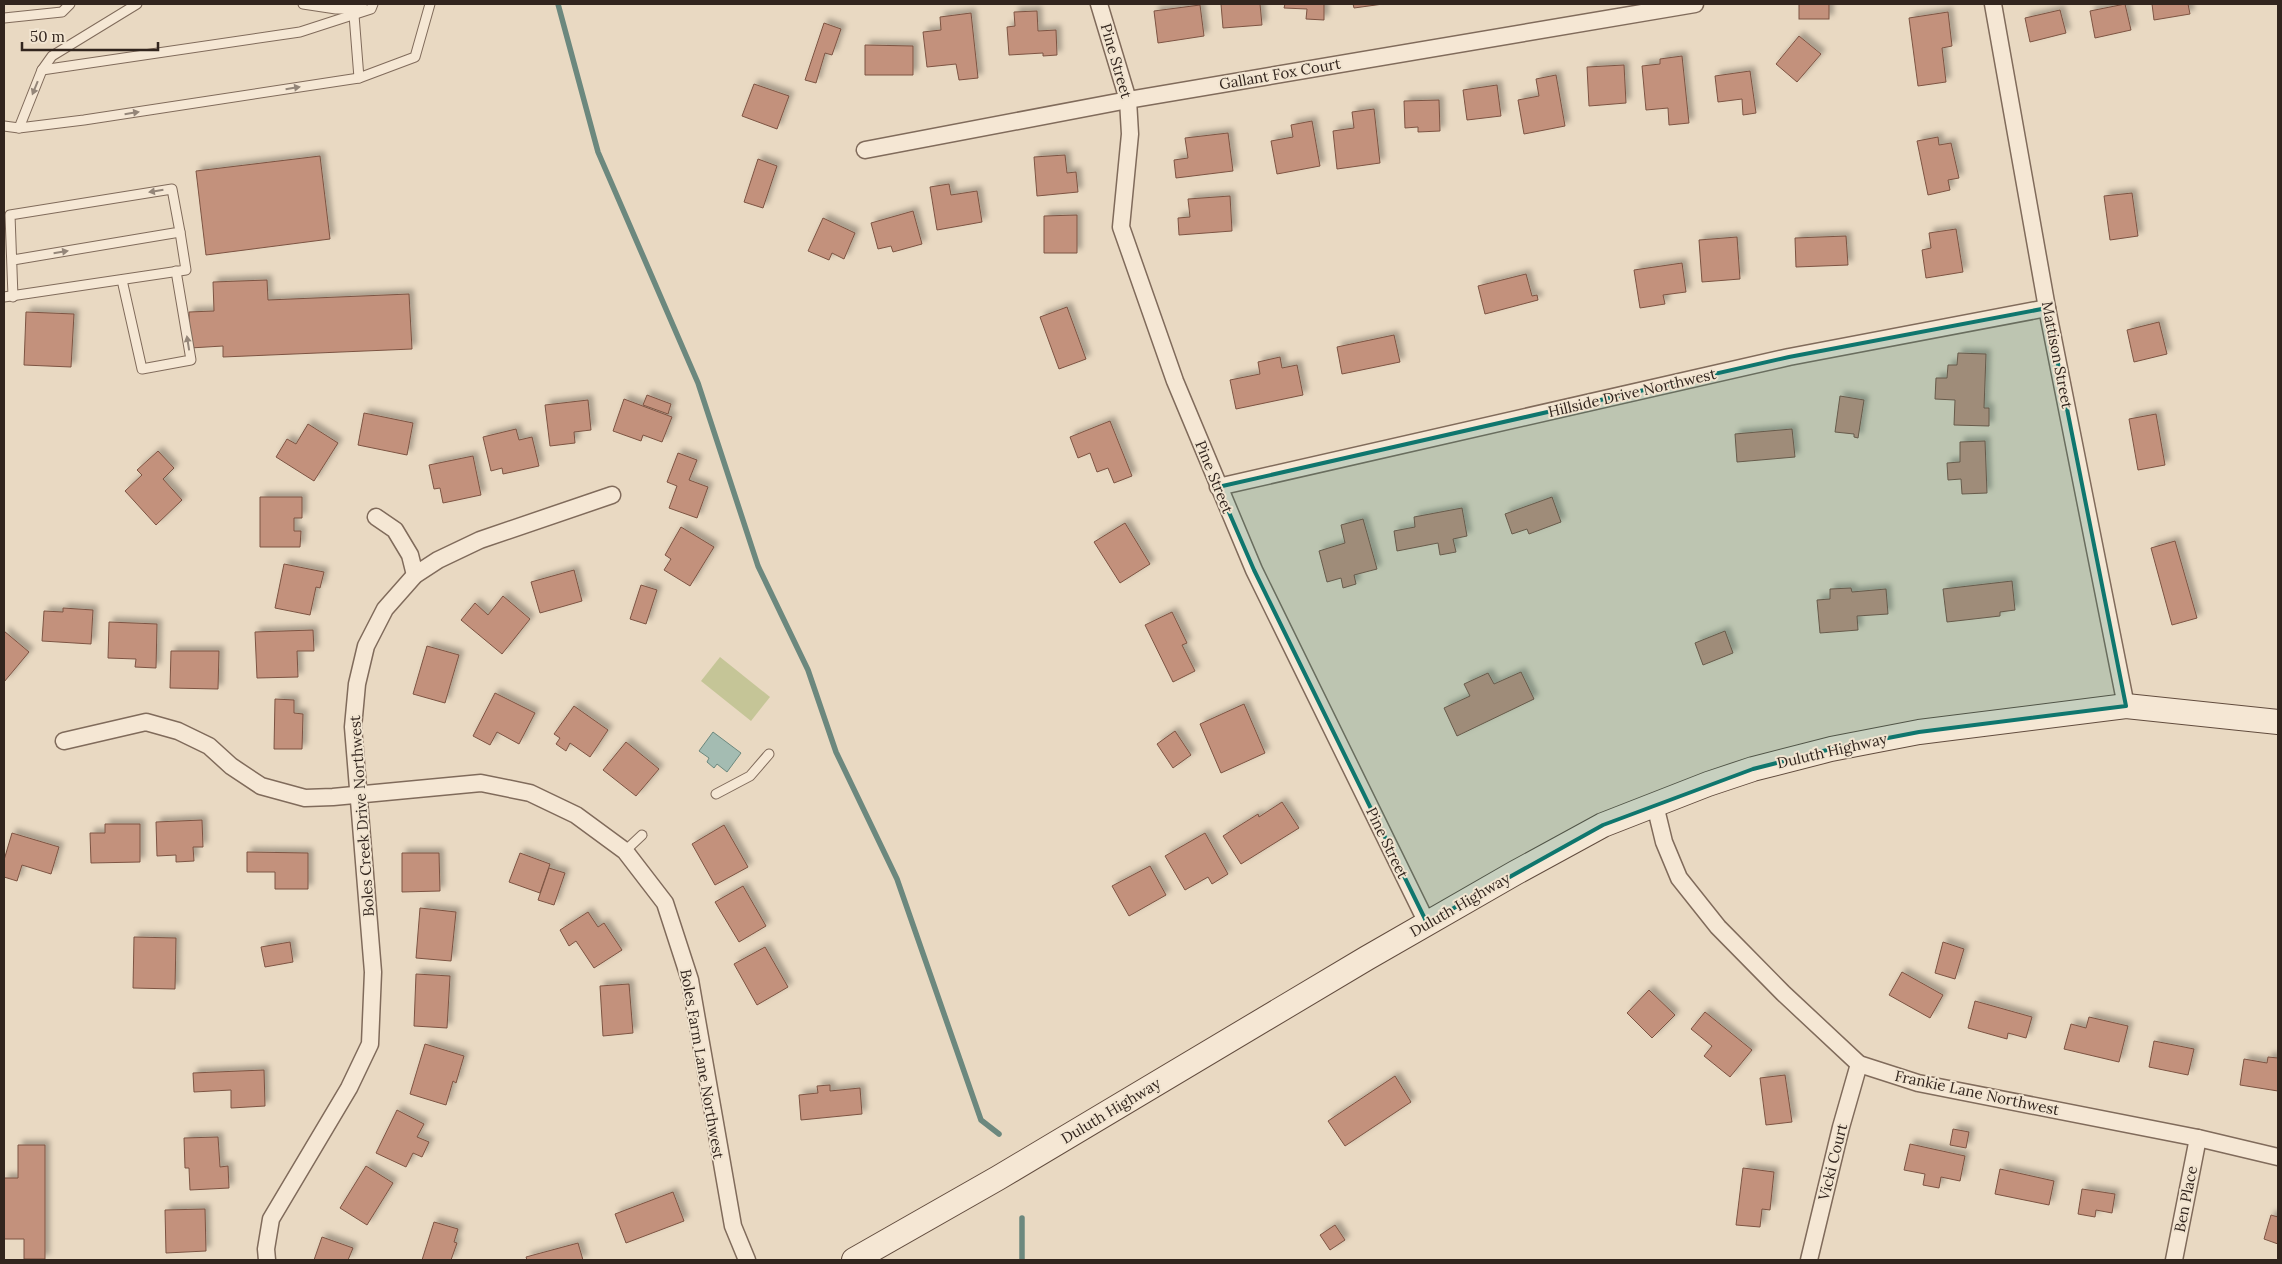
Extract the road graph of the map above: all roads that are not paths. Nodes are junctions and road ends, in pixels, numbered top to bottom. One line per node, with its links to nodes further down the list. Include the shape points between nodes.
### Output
1 (70, 4): 10 (lane, via 62,12)
2 (137, 4): 11 (lane, via 52,56)
3 (303, 4): 8 (lane, via 336,9)
4 (430, 4): 12 (lane, via 415,57)
5 (1099, 4): 13 (street, Pine Street)
6 (1695, 4): 13 (street, Gallant Fox Court)
7 (1993, 4): 22 (street, Mattison Street)
8 (372, 6): 9 (lane)
9 (354, 15): 11 (lane, via 300,32); 12 (lane)
10 (4, 18)
11 (42, 70): 15 (lane, one-way to 15)
12 (359, 78): 15 (lane, one-way to 12)
13 (1128, 100): 16 (street, Gallant Fox Court); 23 (street, Pine Street, via 1130,134 1121,228 1175,381)
14 (4, 126): 15 (lane)
15 (18, 128)
16 (866, 150)
17 (180, 232): 18 (lane, one-way to 17); 18 (lane, one-way to 18, via 172,189 10,215); 19 (lane, via 186,270)
18 (13, 260): 21 (lane)
19 (176, 271): 20 (lane); 20 (lane, one-way to 19, via 142,368 190,360)
20 (122, 280): 21 (lane)
21 (8, 297)
22 (2048, 308): 23 (street, Hillside Drive Northwest, via 1789,357); 27 (street, Mattison Street)
23 (1218, 487): 36 (street, Pine Street, via 1254,570)
24 (612, 495): 26 (street, Boles Creek Drive Northwest, via 480,540)
25 (376, 517): 26 (street, via 395,530 410,555)
26 (415, 575): 31 (street, Boles Creek Drive Northwest, via 385,608 366,646 357,684 354,727)
27 (2126, 706): 28 (main road, Duluth Highway); 33 (main road, Duluth Highway, via 1919,732 1831,749 1753,769)
28 (2278, 722)
29 (64, 741): 31 (street, Boles Farm Lane Northwest, via 146,722 178,731 209,746 230,766 262,786 305,798)
30 (769, 754): 32 (lane, via 750,776)
31 (359, 793): 35 (street, Boles Farm Lane Northwest, via 481,784 530,793 576,815); 40 (street, Boles Creek Drive Northwest, via 373,972 370,1044 350,1088 272,1220)
32 (716, 794)
33 (1655, 805): 36 (main road, Duluth Highway, via 1603,825); 37 (street, Frankie Lane Northwest, via 1664,842 1679,878 1718,927)
34 (642, 835): 35 (lane)
35 (625, 851): 41 (street, Boles Farm Lane Northwest, via 665,903 690,980 733,1226)
36 (1427, 923): 42 (main road, Duluth Highway)
37 (1859, 1064): 38 (street, Frankie Lane Northwest, via 1918,1083); 43 (street, Vicki Court)
38 (2198, 1138): 39 (street, Frankie Lane Northwest); 44 (street, Ben Place)
39 (2278, 1157)
40 (267, 1260)
41 (747, 1260)
42 (854, 1260)
43 (1809, 1260)
44 (2174, 1260)

